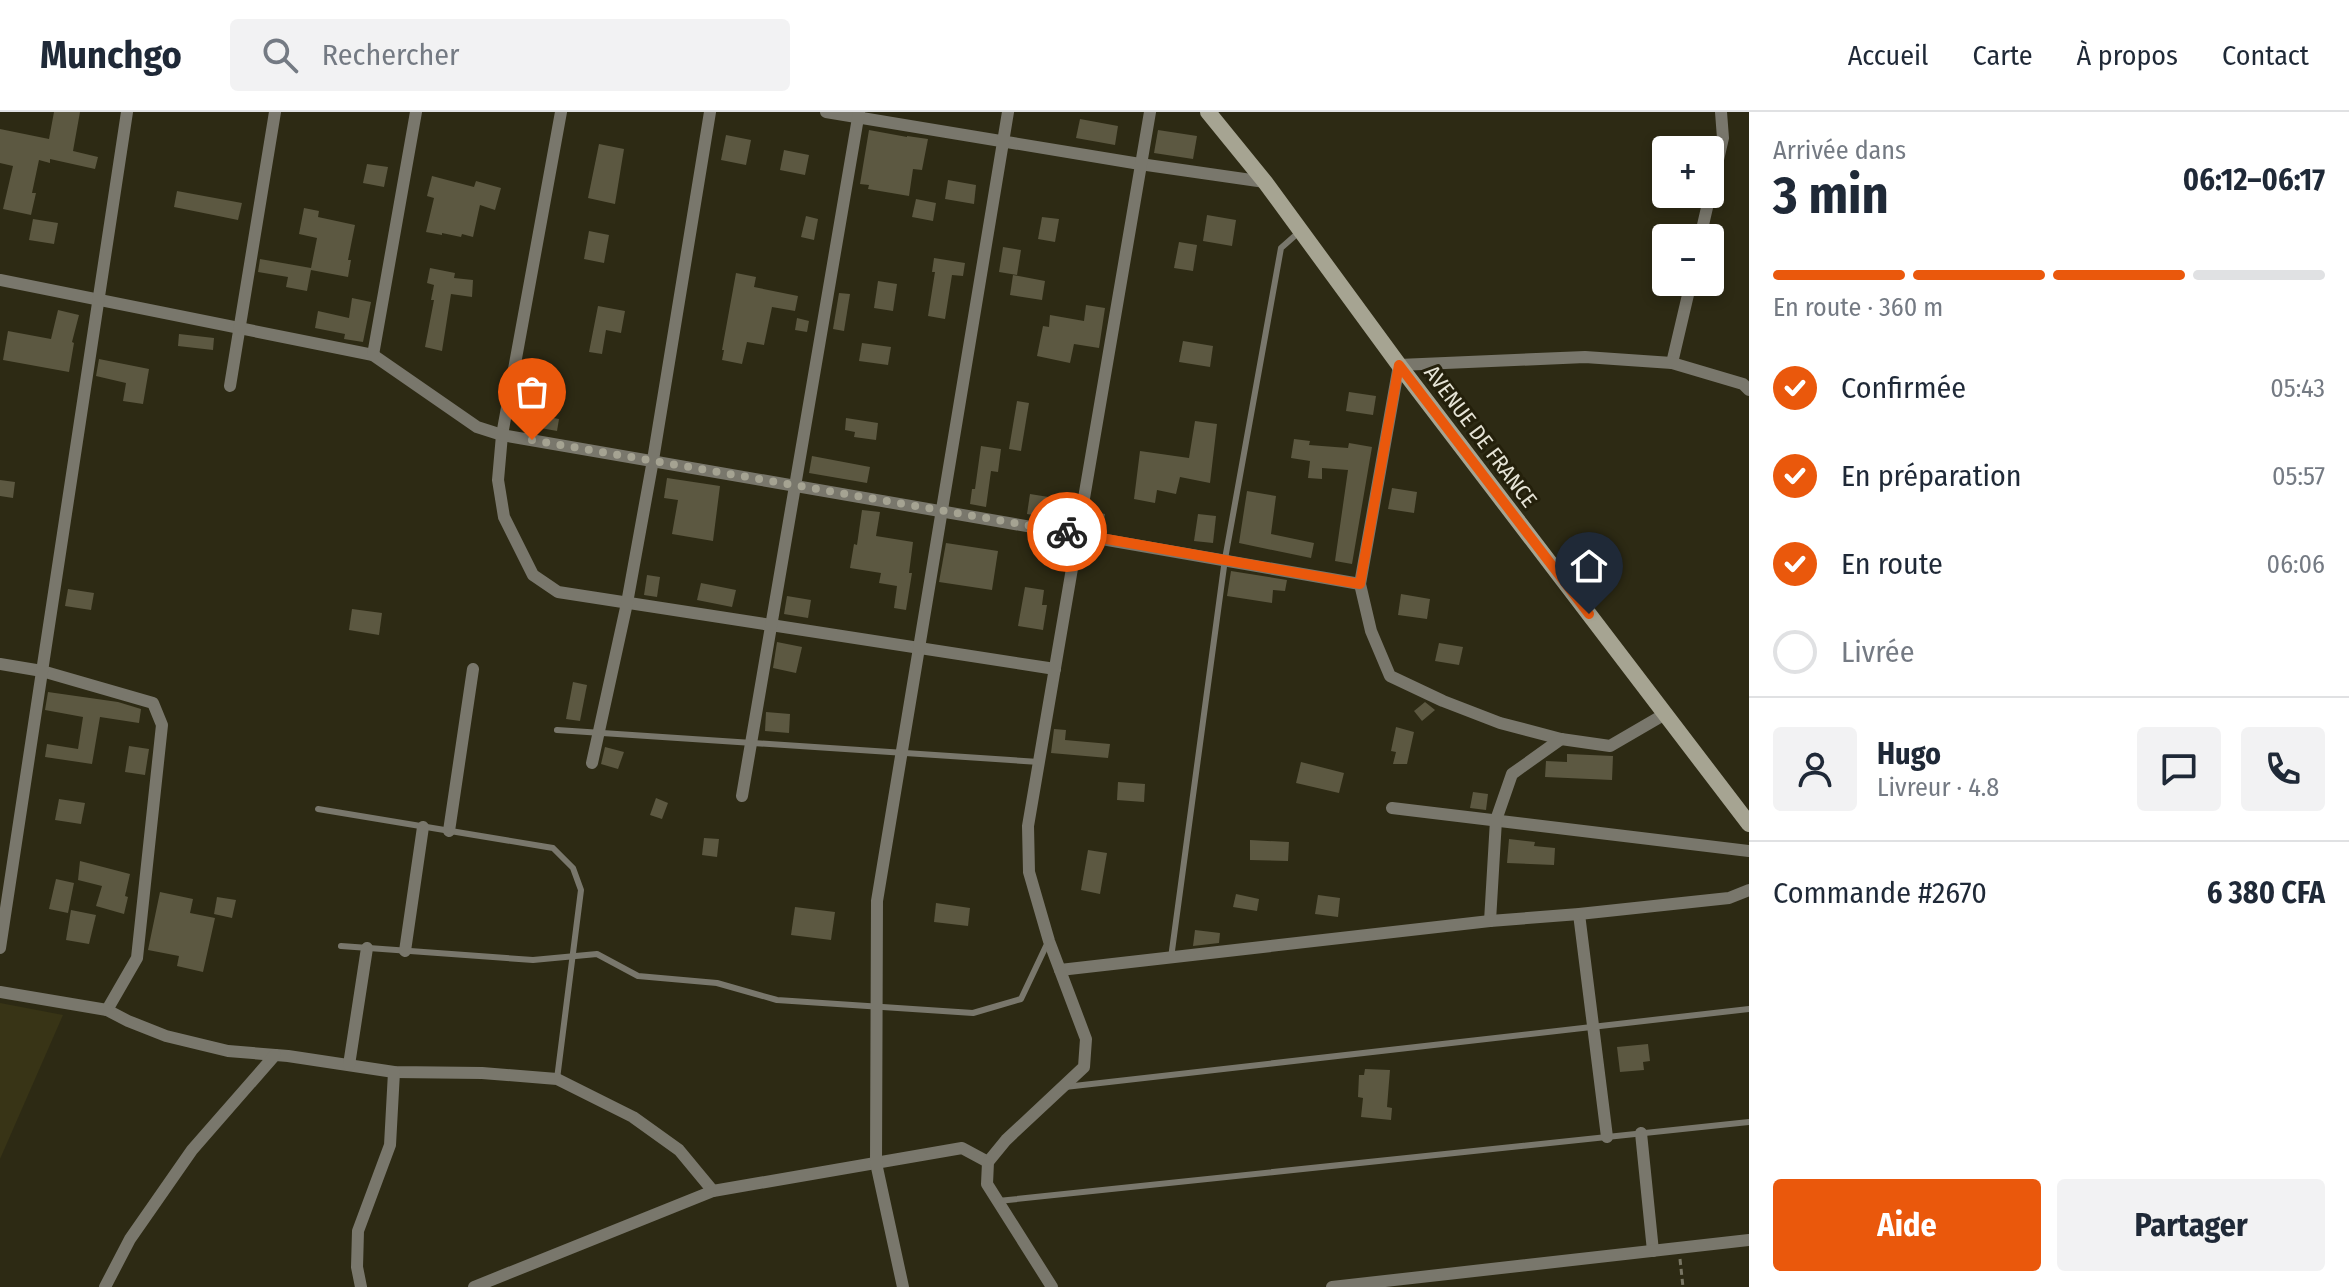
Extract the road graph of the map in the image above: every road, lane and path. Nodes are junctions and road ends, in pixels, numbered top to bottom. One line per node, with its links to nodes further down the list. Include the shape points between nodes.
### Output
1 (127, 112): 19 (street)
2 (275, 112): 20 (street)
3 (416, 112): 21 (street)
4 (561, 112): 26 (street)
5 (710, 112): 27 (street)
6 (826, 112): 11 (street)
7 (1008, 112): 12 (street)
8 (1150, 112): 13 (street)
9 (1208, 112): 14 (main road, AVENUE DE FRANCE)
10 (1721, 112): 15 (street, via 1723,138)
11 (858, 114): 12 (street); 28 (street)
12 (1003, 140): 13 (street); 29 (street)
13 (1140, 164): 14 (street); 30 (street)
14 (1265, 182): 16 (main road, AVENUE DE FRANCE)
15 (1703, 224)
16 (1301, 230): 23 (main road, AVENUE DE FRANCE); 31 (lane, via 1281,248)
17 (0, 280): 19 (street)
18 (1688, 296): 22 (street)
19 (98, 300): 20 (street); 39 (street)
20 (239, 328): 21 (street); 24 (street)
21 (373, 355): 26 (street, via 477,427)
22 (1672, 363): 23 (street, via 1585,357); 25 (street)
23 (1399, 365): 32 (street); 40 (main road, AVENUE DE FRANCE)
24 (230, 386)
25 (1749, 390)
26 (502, 435): 27 (street); 33 (street, via 498,480 504,517 533,575 558,592)
27 (653, 460): 28 (street); 33 (street)
28 (794, 485): 29 (street); 34 (street)
29 (942, 510): 30 (street); 35 (street)
30 (1078, 534): 31 (street); 38 (street)
31 (1225, 559): 32 (street); 65 (lane)
32 (1360, 584): 43 (street, via 1371,631 1390,676 1500,723)
33 (627, 603): 34 (street); 42 (street)
34 (771, 625): 35 (street); 44 (street)
35 (919, 648): 38 (street); 45 (street)
36 (0, 664): 39 (street)
37 (473, 669): 54 (street)
38 (1055, 669): 46 (street)
39 (42, 671): 61 (street); 70 (street, via 153,703 162,725 137,958)
40 (1665, 714): 43 (street, via 1610,746); 52 (main road, AVENUE DE FRANCE)
41 (557, 730): 42 (lane)
42 (599, 733): 44 (lane); 47 (street)
43 (1561, 739): 51 (street, via 1512,774)
44 (751, 743): 45 (lane); 48 (street)
45 (902, 753): 46 (lane); 68 (street, via 877,901)
46 (1039, 762): 59 (street, via 1028,826 1029,872)
47 (592, 763)
48 (742, 796)
49 (1392, 808): 51 (street)
50 (318, 809): 53 (lane)
51 (1496, 820): 55 (street); 58 (street)
52 (1749, 824)
53 (423, 827): 54 (lane); 63 (street)
54 (449, 831): 64 (lane, via 553,848 573,868 581,890)
55 (1749, 851)
56 (1749, 890): 57 (street, via 1729,898)
57 (1579, 914): 58 (street); 71 (street)
58 (1490, 921): 65 (street)
59 (1049, 941): 66 (street); 68 (lane, via 1021,999 973,1013)
60 (341, 946): 62 (lane)
61 (0, 948)
62 (367, 948): 63 (lane); 73 (street)
63 (405, 951): 64 (lane, via 533,960)
64 (573, 956): 68 (lane, via 597,954 638,976 717,983 777,1000); 75 (lane)
65 (1171, 958): 66 (street)
66 (1060, 970): 76 (street, via 1086,1039 1084,1067)
67 (0, 992): 70 (street)
68 (875, 1006): 81 (street)
69 (1749, 1009): 71 (lane)
70 (107, 1010): 72 (street, via 166,1036 228,1051)
71 (1593, 1026): 76 (lane); 79 (street)
72 (275, 1055): 73 (street); 87 (street, via 192,1150 130,1239)
73 (349, 1065): 74 (street)
74 (394, 1072): 75 (street); 88 (street, via 390,1145 358,1231)
75 (557, 1079): 82 (street, via 633,1117 679,1150)
76 (1062, 1088): 80 (street)
77 (1749, 1122): 78 (lane)
78 (1641, 1133): 79 (lane); 86 (street)
79 (1607, 1137): 83 (lane)
80 (988, 1162): 81 (street, via 962,1148); 83 (street, via 987,1184)
81 (876, 1163): 82 (street); 90 (street)
82 (713, 1191): 89 (street)
83 (998, 1201): 91 (street)
84 (1749, 1240): 85 (street)
85 (1676, 1248): 86 (street); 93 (path)
86 (1653, 1251): 92 (street)
87 (105, 1287)
88 (361, 1287)
89 (474, 1287)
90 (903, 1287)
91 (1052, 1287)
92 (1332, 1287)
93 (1683, 1287)

